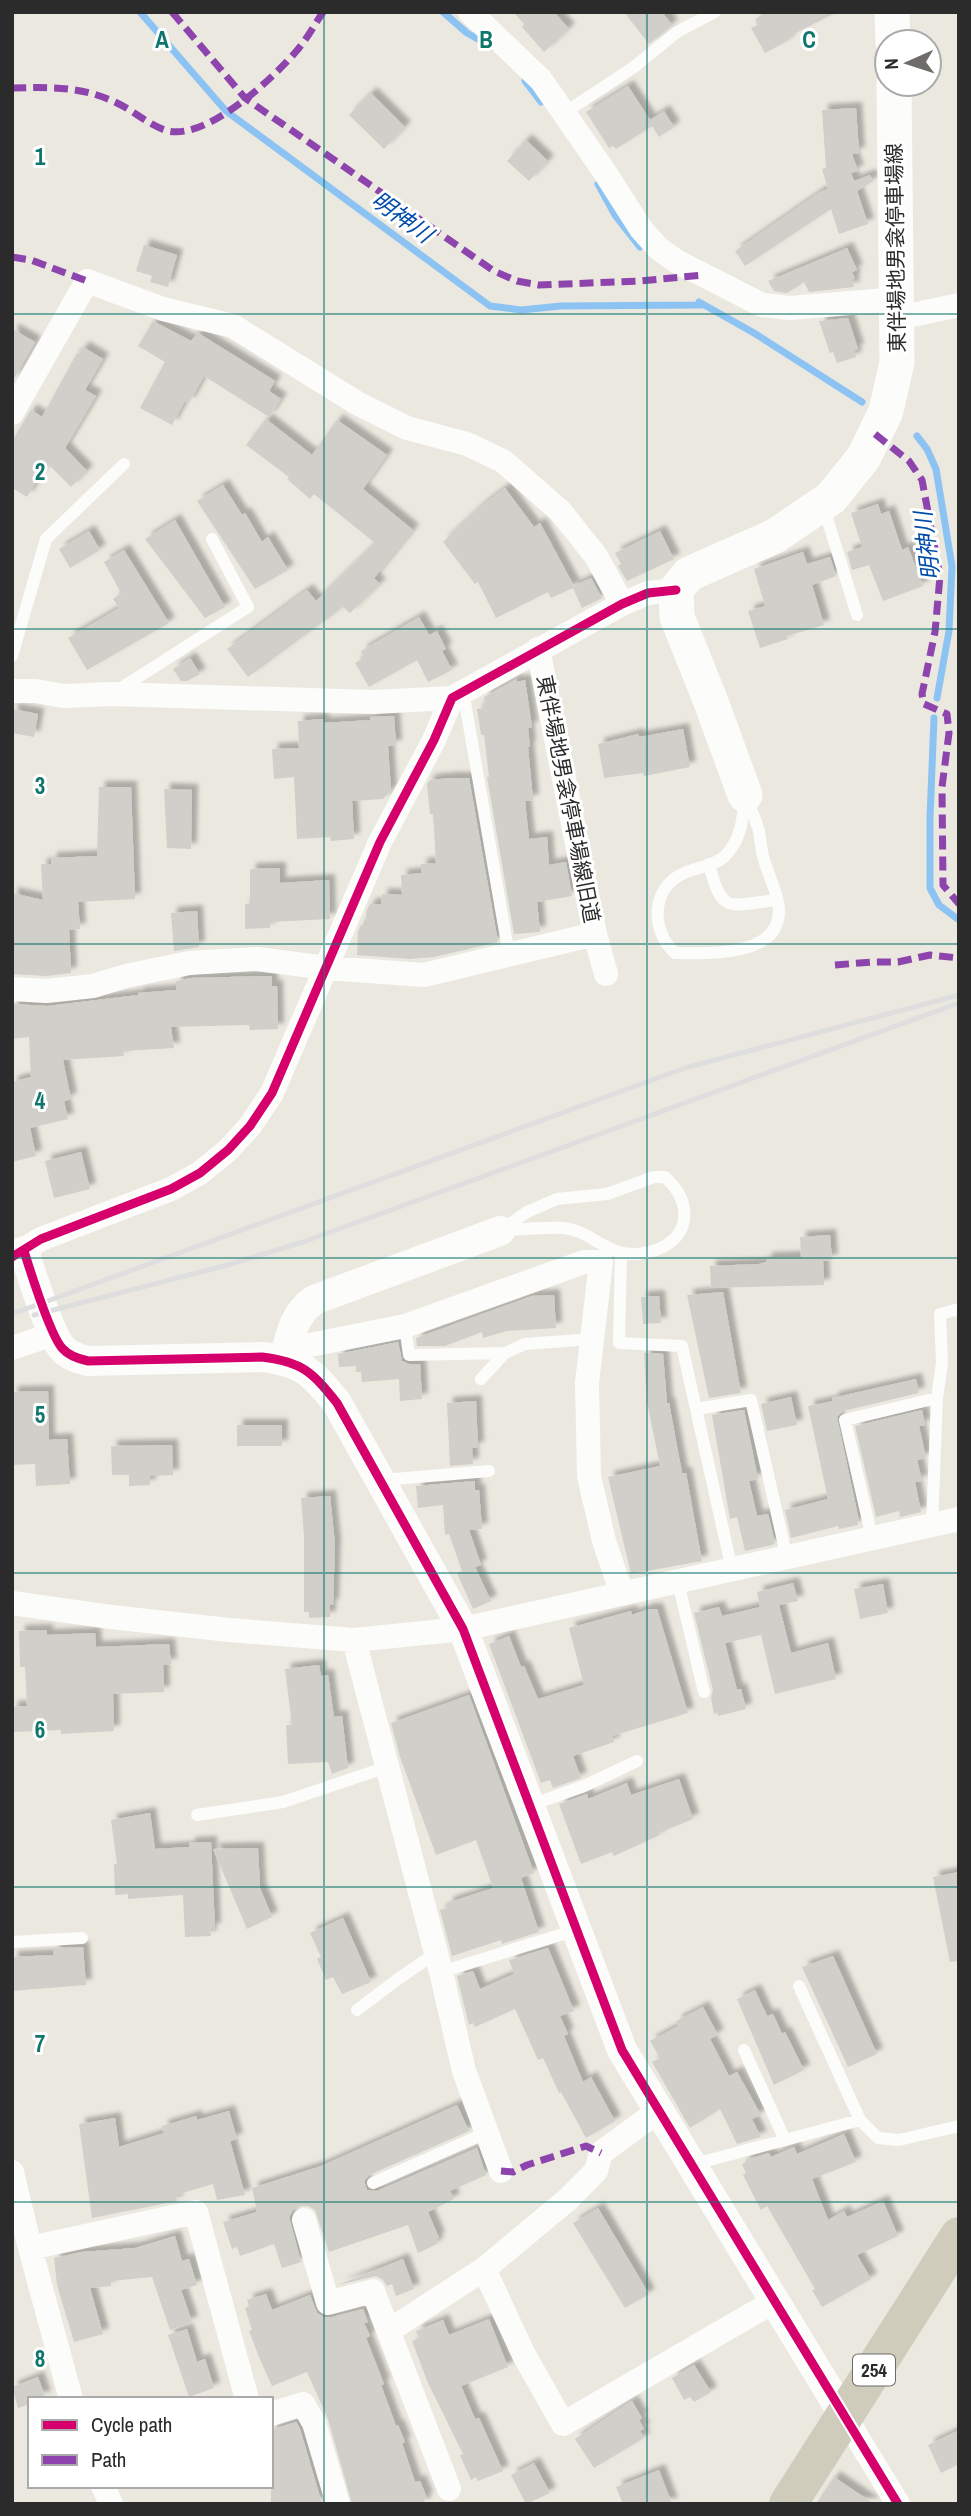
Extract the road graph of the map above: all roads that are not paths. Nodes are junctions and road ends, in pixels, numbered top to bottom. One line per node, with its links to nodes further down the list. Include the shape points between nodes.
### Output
1 (470, 12): 4 (street, via 541,79)
2 (715, 12): 4 (lane, via 677,32 635,67)
3 (894, 98): 6 (main road, 東伴場地男衾停車場線)
4 (564, 113): 6 (street, via 641,229 676,261 762,305)
5 (959, 305): 6 (street)
6 (898, 308): 9 (main road, 東伴場地男衾停車場線, via 897,362 886,411 864,457)
7 (12, 413): 12 (street, via 87,281 163,309 233,326 357,403 407,428 467,444 503,461 559,511 596,556)
8 (124, 464): 15 (lane, via 46,539)
9 (822, 503): 11 (main road, 東伴場地男衾停車場線, via 775,536 689,574); 13 (lane)
10 (212, 539): 17 (lane, via 248,607)
11 (676, 590): 12 (street, 東伴場地男衾停車場線旧道, via 648,593); 19 (main road, via 677,617)
12 (622, 604): 14 (street, 東伴場地男衾停車場線旧道)
13 (857, 615)
14 (538, 649): 18 (street); 22 (street, 東伴場地男衾停車場線旧道)
15 (12, 656)
16 (12, 691): 17 (street)
17 (112, 694): 18 (street, via 374,702)
18 (458, 695): 23 (lane); 24 (street, via 380,842)
19 (745, 795): 20 (lane, via 742,828 734,844 724,858); 21 (lane)
20 (709, 864): 21 (lane, via 721,900 730,904); 21 (lane, via 679,875 659,897 656,920 666,945 676,953 758,945 777,921)
21 (777, 900)
22 (595, 934): 23 (street); 25 (street, 東伴場地男衾停車場線旧道)
23 (509, 956): 24 (street, via 424,975)
24 (327, 968): 26 (street, via 257,958 189,963 93,986); 29 (street, via 272,1093 228,1150 171,1189 41,1239)
25 (607, 974)
26 (12, 989)
27 (500, 1231): 28 (lane, via 567,1228); 28 (lane, via 557,1199 607,1194 665,1177 681,1198 681,1231 658,1249); 36 (street, via 314,1300 296,1319)
28 (621, 1253): 39 (lane, via 619,1343 682,1346)
29 (18, 1254): 32 (street)
30 (959, 1309): 38 (lane, via 940,1314 942,1363)
31 (405, 1326): 33 (street, via 584,1262 601,1262); 35 (lane, via 409,1355); 36 (street, via 305,1346)
32 (53, 1334): 34 (street); 36 (street, via 62,1349 88,1361)
33 (592, 1339): 35 (lane, via 525,1344); 48 (street, via 587,1383 589,1476)
34 (12, 1348)
35 (505, 1353): 37 (lane)
36 (284, 1360): 41 (street, via 312,1374 337,1403)
37 (481, 1379)
38 (937, 1398): 43 (lane); 44 (lane, via 845,1420)
39 (696, 1409): 45 (lane, via 751,1400); 46 (lane)
40 (489, 1471): 41 (lane)
41 (382, 1480): 50 (street)
42 (959, 1519): 43 (street)
43 (932, 1525): 44 (street)
44 (872, 1538): 45 (street)
45 (787, 1558): 46 (street)
46 (732, 1570): 47 (street)
47 (678, 1582): 48 (street); 52 (lane)
48 (622, 1594): 50 (street)
49 (12, 1603): 51 (street)
50 (463, 1629): 51 (street); 55 (street)
51 (354, 1640): 54 (street)
52 (704, 1692)
53 (637, 1761): 55 (lane)
54 (387, 1767): 56 (lane, via 283,1802); 60 (street)
55 (530, 1806): 57 (street)
56 (197, 1815)
57 (576, 1930): 60 (lane); 64 (street, via 622,2050)
58 (82, 1938): 59 (lane)
59 (12, 1942)
60 (438, 1963): 62 (lane); 67 (street, via 464,2071)
61 (799, 1986): 65 (lane)
62 (357, 2010)
63 (744, 2050): 68 (lane)
64 (658, 2111): 69 (street); 76 (street, via 601,2152 596,2171)
65 (860, 2120): 66 (lane, via 878,2138 899,2140); 68 (lane)
66 (959, 2126)
67 (486, 2133): 70 (street); 72 (lane)
68 (785, 2140): 69 (lane)
69 (691, 2165): 77 (street)
70 (501, 2171)
71 (12, 2172): 75 (street)
72 (373, 2183)
73 (304, 2220): 78 (street, via 328,2303 373,2291)
74 (959, 2236): 82 (highway, 254)
75 (30, 2248): 79 (street); 80 (street, via 196,2211)
76 (484, 2269): 77 (street, via 524,2355 564,2424); 78 (street)
77 (773, 2302): 82 (street)
78 (390, 2330): 84 (street)
79 (70, 2397)
80 (246, 2397)
81 (273, 2413): 86 (street, via 303,2403 314,2423)
82 (845, 2417): 87 (highway, 254); 88 (street)
83 (104, 2488): 85 (street)
84 (449, 2489)
85 (111, 2504)
86 (338, 2504)
87 (788, 2504)
88 (898, 2504)

